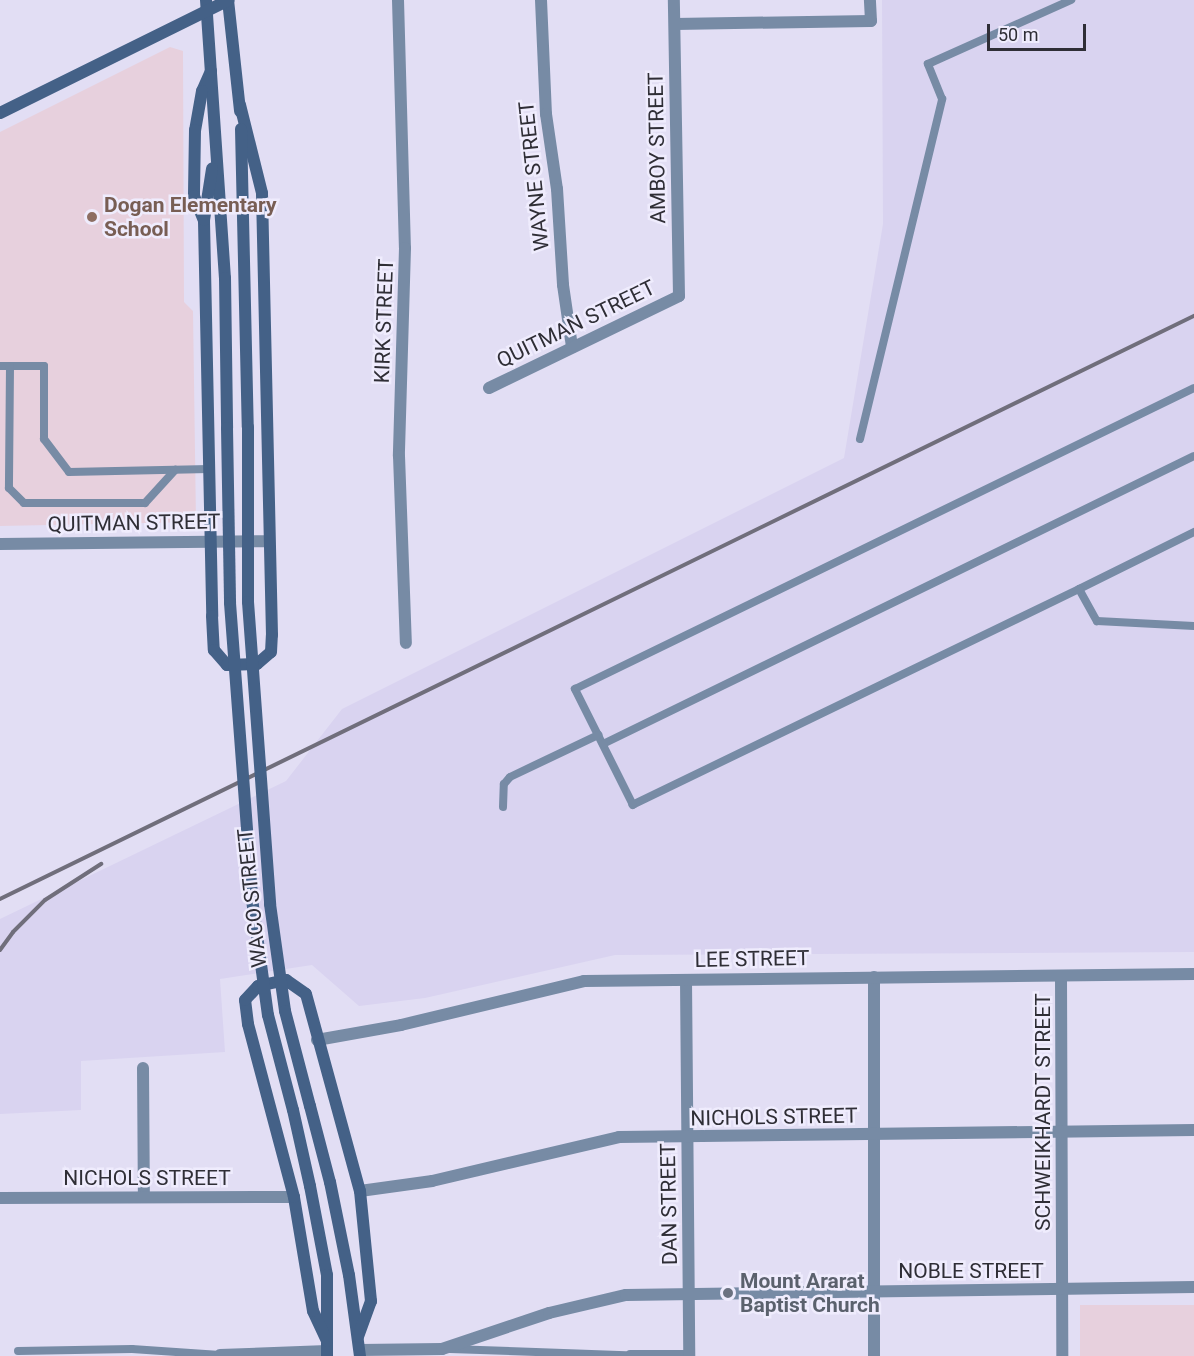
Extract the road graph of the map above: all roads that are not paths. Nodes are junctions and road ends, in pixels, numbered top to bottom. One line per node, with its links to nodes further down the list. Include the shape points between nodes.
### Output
1 (228, 0): 7 (main road); 10 (main road)
2 (398, 0): 30 (street, KIRK STREET, via 405,248 399,456)
3 (541, 0): 15 (street, WAYNE STREET, via 546,114)
4 (674, 0): 8 (street, AMBOY STREET)
5 (870, 0): 8 (street, via 871,21)
6 (1071, 0): 20 (lane, via 928,64 942,99)
7 (206, 6): 9 (main road); 11 (main road)
8 (675, 24): 14 (street, AMBOY STREET)
9 (211, 71): 12 (main road); 13 (main road, via 202,91 195,130 194,196)
10 (240, 105): 26 (main road, via 262,193); 52 (main road, WACO STREET, bridge, via 248,602 269,893 285,1011 330,1182)
11 (0, 113)
12 (216, 148): 13 (main road); 53 (main road, WACO STREET, bridge, via 225,278 230,603 253,906 268,1015 293,1110 327,1275)
13 (204, 221): 22 (main road)
14 (679, 296): 15 (street, QUITMAN STREET)
15 (572, 347): 18 (street, QUITMAN STREET)
16 (0, 366): 17 (lane)
17 (10, 366): 23 (lane, via 44,366 44,439 69,472); 23 (lane, via 9,488 24,502 145,502)
18 (489, 388)
19 (1194, 388): 31 (lane, via 575,689)
20 (860, 439)
21 (1194, 456): 32 (lane)
22 (209, 469): 23 (lane); 25 (main road)
23 (175, 470)
24 (1194, 532): 28 (lane)
25 (211, 541): 26 (street, QUITMAN STREET); 26 (main road, via 214,650 227,665 257,664 271,652); 27 (street, QUITMAN STREET)
26 (269, 541)
27 (0, 544)
28 (1079, 589): 29 (lane, via 1097,621); 32 (lane, via 633,805)
29 (1194, 626)
30 (406, 643)
31 (598, 735): 32 (lane); 33 (lane, via 510,777 504,784)
32 (603, 744)
33 (503, 807)
34 (1194, 974): 36 (street, LEE STREET)
35 (874, 976): 36 (street, LEE STREET); 37 (street, LEE STREET); 42 (street)
36 (1061, 976): 41 (street, SCHWEIKHARDT STREET)
37 (686, 980): 38 (street, LEE STREET, via 584,981 401,1025); 43 (street, DAN STREET)
38 (317, 1040): 44 (main road); 46 (main road, via 306,994 286,981 258,986 246,1000 248,1024)
39 (143, 1068): 45 (street)
40 (1194, 1130): 41 (street, NICHOLS STREET)
41 (1063, 1132): 42 (street, NICHOLS STREET); 49 (street, SCHWEIKHARDT STREET)
42 (876, 1135): 43 (street, NICHOLS STREET); 50 (street)
43 (688, 1137): 44 (street, NICHOLS STREET, via 619,1137 432,1181); 51 (street, DAN STREET)
44 (360, 1191): 52 (main road, via 371,1300)
45 (144, 1197): 46 (street, NICHOLS STREET); 47 (street, NICHOLS STREET)
46 (294, 1197): 53 (main road, via 314,1311)
47 (0, 1198)
48 (1194, 1287): 49 (street, NOBLE STREET)
49 (1063, 1290): 50 (street, NOBLE STREET); 62 (street, SCHWEIKHARDT STREET)
50 (875, 1291): 51 (street, NOBLE STREET); 61 (street)
51 (690, 1293): 54 (street, NOBLE STREET, via 626,1295 584,1303); 60 (street, DAN STREET)
52 (358, 1337): 56 (main road, WACO STREET)
53 (327, 1349): 58 (street)
54 (442, 1349): 56 (street, NOBLE STREET); 59 (lane)
55 (18, 1351): 57 (lane, via 132,1349)
56 (360, 1353)
57 (191, 1354): 58 (lane)
58 (220, 1355)
59 (628, 1355): 60 (lane)
60 (689, 1355)
61 (874, 1356)
62 (1062, 1356)

